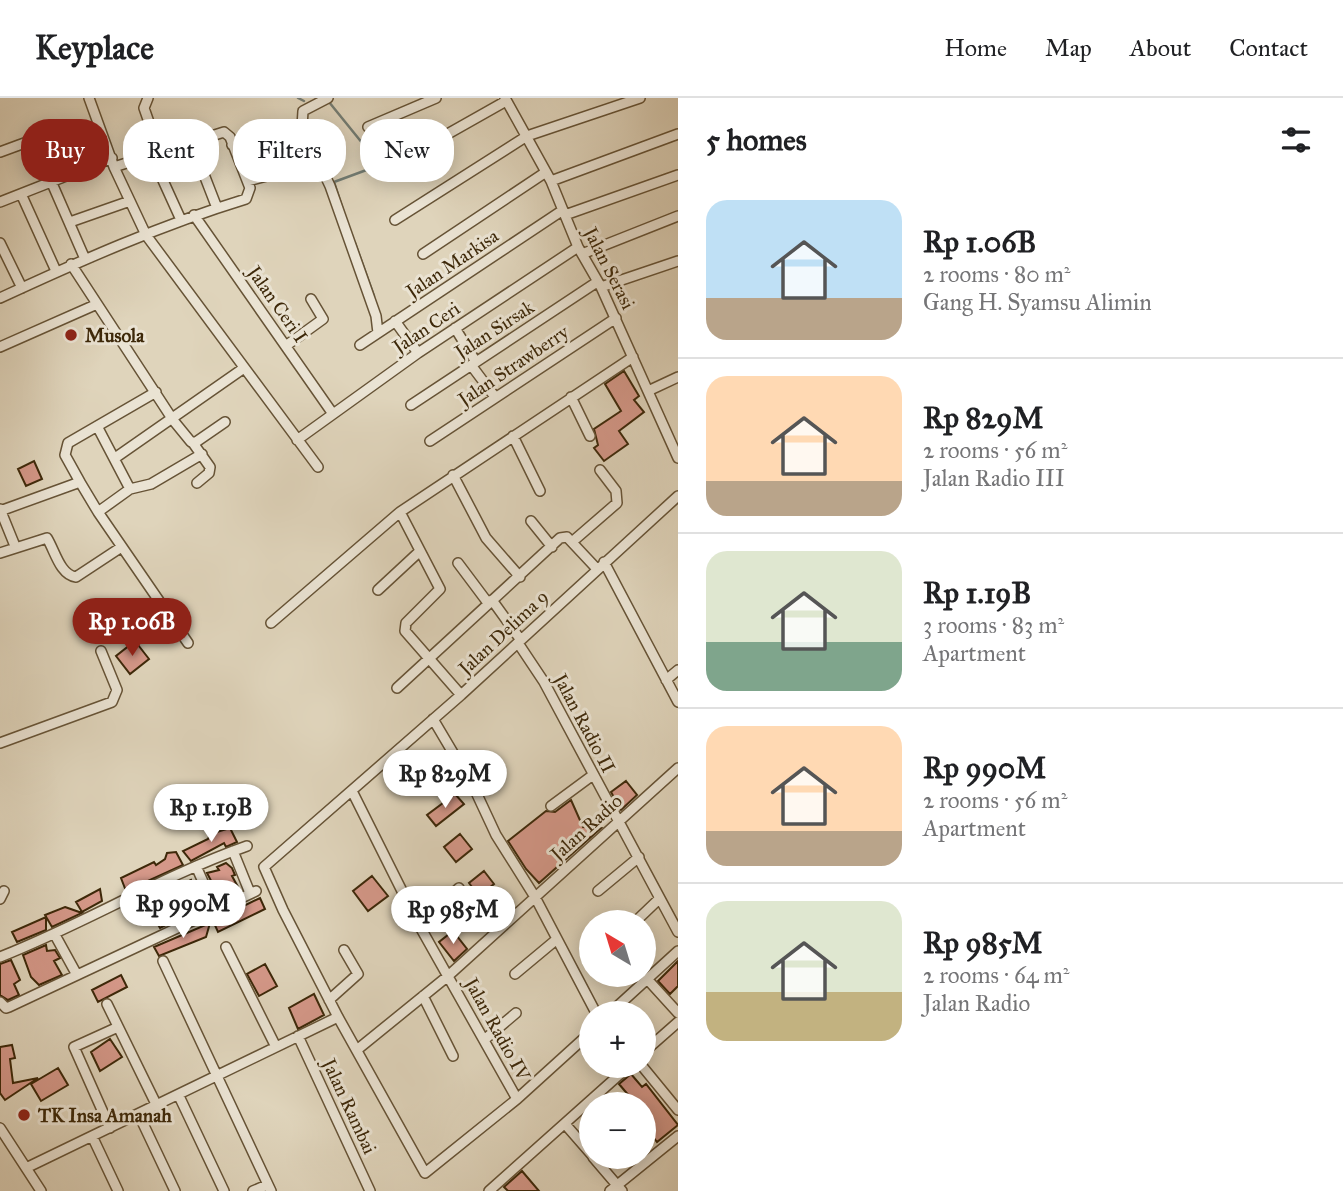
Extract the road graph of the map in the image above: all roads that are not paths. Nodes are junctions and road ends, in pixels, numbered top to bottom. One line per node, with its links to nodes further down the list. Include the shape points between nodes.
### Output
1 (89, 98): 18 (street)
2 (148, 98): 7 (street)
3 (328, 98): 8 (street, via 303,111)
4 (436, 98): 9 (street)
5 (640, 98): 13 (street)
6 (506, 99): 10 (street); 13 (street, Jalan Serasi)
7 (147, 119)
8 (302, 119)
9 (387, 119)
10 (454, 129)
11 (219, 133): 15 (street, via 224,132)
12 (678, 134): 21 (street)
13 (527, 136): 21 (street, Jalan Serasi); 36 (street)
14 (21, 144): 16 (street)
15 (232, 145)
16 (0, 152)
17 (123, 160): 18 (street)
18 (113, 162): 19 (street); 29 (street)
19 (109, 163)
20 (678, 175): 32 (street, Jalan Markisa)
21 (549, 176): 32 (street, Jalan Serasi); 41 (street)
22 (49, 182): 28 (street)
23 (51, 182): 37 (street)
24 (166, 182): 35 (street)
25 (207, 182): 31 (street)
26 (248, 182): 31 (street, via 246,199)
27 (327, 182): 54 (street)
28 (22, 196): 30 (street); 45 (street)
29 (130, 201): 37 (street); 38 (street)
30 (0, 202)
31 (217, 208): 33 (street)
32 (564, 213): 40 (street, Jalan Serasi); 52 (street, Jalan Markisa)
33 (194, 215): 35 (street); 55 (street, Jalan Ceri I)
34 (678, 216): 40 (street, Jalan Ceri)
35 (181, 220): 38 (street)
36 (395, 220)
37 (70, 222): 42 (street)
38 (146, 235): 42 (street); 61 (street)
39 (0, 243): 47 (street)
40 (580, 251): 46 (street, Jalan Serasi); 53 (street, Jalan Ceri)
41 (424, 254)
42 (85, 259): 44 (street)
43 (678, 261): 46 (street, Jalan Sirsak)
44 (71, 264): 45 (street); 50 (street)
45 (56, 271): 47 (street)
46 (599, 284): 51 (street, Jalan Serasi); 60 (street, Jalan Sirsak)
47 (22, 288): 48 (street)
48 (0, 298)
49 (311, 299): 55 (street, via 323,319)
50 (95, 305): 57 (street); 64 (street)
51 (616, 318): 59 (street, Jalan Serasi); 65 (street, Jalan Strawberry)
52 (396, 321): 54 (street, Jalan Markisa); 58 (street)
53 (455, 328): 58 (street, Jalan Ceri); 60 (street)
54 (378, 332): 56 (street, Jalan Markisa)
55 (287, 345): 68 (street, Jalan Ceri I)
56 (360, 345)
57 (0, 347)
58 (418, 352): 68 (street, Jalan Ceri)
59 (633, 357): 63 (street, Jalan Serasi); 66 (street)
60 (473, 363): 65 (street); 67 (street, Jalan Sirsak)
61 (244, 368): 69 (street); 74 (street)
62 (678, 377): 63 (street)
63 (648, 391): 79 (street, Jalan Serasi)
64 (156, 392): 69 (street); 71 (street)
65 (495, 397): 75 (street, Jalan Strawberry)
66 (571, 397): 72 (street); 73 (street)
67 (411, 405)
68 (333, 414): 74 (street, Jalan Ceri)
69 (173, 420): 76 (street); 78 (street)
70 (225, 422): 76 (street)
71 (97, 426): 78 (street); 83 (street, via 64,449)
72 (513, 436): 82 (street); 86 (street)
73 (590, 436)
74 (297, 440): 80 (street)
75 (430, 441)
76 (193, 443): 77 (street)
77 (202, 454): 84 (street, via 210,471); 85 (street, via 151,484)
78 (115, 458): 85 (street)
79 (678, 458)
80 (318, 467)
81 (600, 470): 92 (street, via 616,491 617,503)
82 (453, 475): 89 (street); 100 (street, via 486,538)
83 (80, 482): 88 (street); 90 (street)
84 (197, 483)
85 (130, 489): 90 (street)
86 (540, 491)
87 (678, 496): 99 (street, Jalan Delima 9)
88 (0, 510): 93 (street)
89 (400, 512): 96 (street); 103 (street)
90 (98, 513): 95 (street)
91 (531, 521): 94 (street)
92 (572, 542): 94 (street, via 564,536); 99 (street)
93 (15, 547): 95 (street, via 47,538 72,577); 97 (street)
94 (552, 547): 100 (street)
95 (120, 548): 105 (street)
96 (420, 551): 101 (street); 107 (street, via 440,589 404,627)
97 (0, 553)
98 (458, 563): 102 (street, Jalan Radio II)
99 (600, 566): 104 (street, Jalan Delima 9); 109 (street)
100 (520, 577): 102 (street)
101 (378, 590)
102 (490, 602): 104 (street, Jalan Radio II); 107 (street)
103 (271, 623)
104 (519, 641): 111 (street, Jalan Delima 9); 116 (street, Jalan Radio II)
105 (188, 643)
106 (101, 652): 114 (street, via 117,691 112,702)
107 (431, 658): 110 (street); 111 (street)
108 (678, 670): 109 (street)
109 (666, 680): 112 (street)
110 (397, 688)
111 (461, 695): 113 (street, Jalan Delima 9)
112 (678, 702)
113 (433, 719): 117 (street, Jalan Delima 9); 127 (street)
114 (0, 743)
115 (678, 768): 119 (street, Jalan Radio)
116 (593, 775): 118 (street); 119 (street, Jalan Radio II)
117 (352, 791): 132 (street, Jalan Radio IV); 148 (street, Jalan Delima 9, via 264,867)
118 (551, 806)
119 (619, 821): 122 (street, Jalan Radio II); 127 (street, Jalan Radio)
120 (247, 846): 121 (street)
121 (233, 851): 123 (street); 129 (street, via 253,892)
122 (639, 857): 126 (street); 128 (street, Jalan Radio II)
123 (196, 866): 124 (street); 129 (street)
124 (160, 884): 131 (street); 134 (street)
125 (459, 888): 132 (street)
126 (598, 891)
127 (535, 897): 135 (street); 144 (street, Jalan Radio)
128 (659, 900): 130 (street); 133 (street, Jalan Radio II)
129 (215, 909): 131 (street)
130 (648, 910)
131 (181, 925): 143 (street)
132 (419, 925): 144 (street, Jalan Radio IV)
133 (678, 932)
134 (55, 935): 139 (street); 143 (street)
135 (556, 939): 142 (street); 149 (street)
136 (226, 947): 162 (street)
137 (344, 950): 148 (street, via 358,974)
138 (678, 951): 141 (street)
139 (0, 957)
140 (163, 961): 165 (street)
141 (656, 972)
142 (515, 974)
143 (77, 975): 151 (street, via 9,1007)
144 (448, 976): 147 (street, Jalan Radio); 159 (street, Jalan Radio IV)
145 (640, 987): 150 (street)
146 (654, 987): 154 (street)
147 (423, 996): 163 (street, Jalan Radio); 164 (street)
148 (329, 1000): 155 (street)
149 (589, 1001)
150 (624, 1001)
151 (0, 1002)
152 (107, 1004): 157 (street)
153 (516, 1013): 159 (street)
154 (678, 1013)
155 (338, 1017): 158 (street); 163 (street)
156 (678, 1021): 160 (street)
157 (118, 1027): 170 (street); 175 (street, via 69,1049)
158 (298, 1036): 162 (street); 188 (street, Jalan Rambai)
159 (484, 1040): 169 (street, Jalan Radio IV)
160 (656, 1041)
161 (579, 1043): 169 (street)
162 (276, 1047): 165 (street)
163 (358, 1049): 169 (street, via 425,1173)
164 (453, 1056)
165 (216, 1076): 168 (street); 181 (street)
166 (616, 1078): 173 (street)
167 (652, 1078): 171 (street)
168 (179, 1096): 170 (street); 186 (street)
169 (517, 1099)
170 (158, 1106): 172 (street)
171 (678, 1110)
172 (139, 1115): 175 (street); 185 (street)
173 (565, 1124): 178 (street); 189 (street)
174 (0, 1128): 179 (street)
175 (110, 1128): 176 (street)
176 (92, 1136): 179 (street); 184 (street)
177 (678, 1136): 182 (street)
178 (579, 1141)
179 (26, 1168): 183 (street)
180 (601, 1169): 182 (street)
181 (269, 1188): 187 (street)
182 (616, 1189)
183 (41, 1191)
184 (118, 1191)
185 (175, 1191)
186 (224, 1191)
187 (253, 1191)
188 (370, 1191)
189 (489, 1191)

